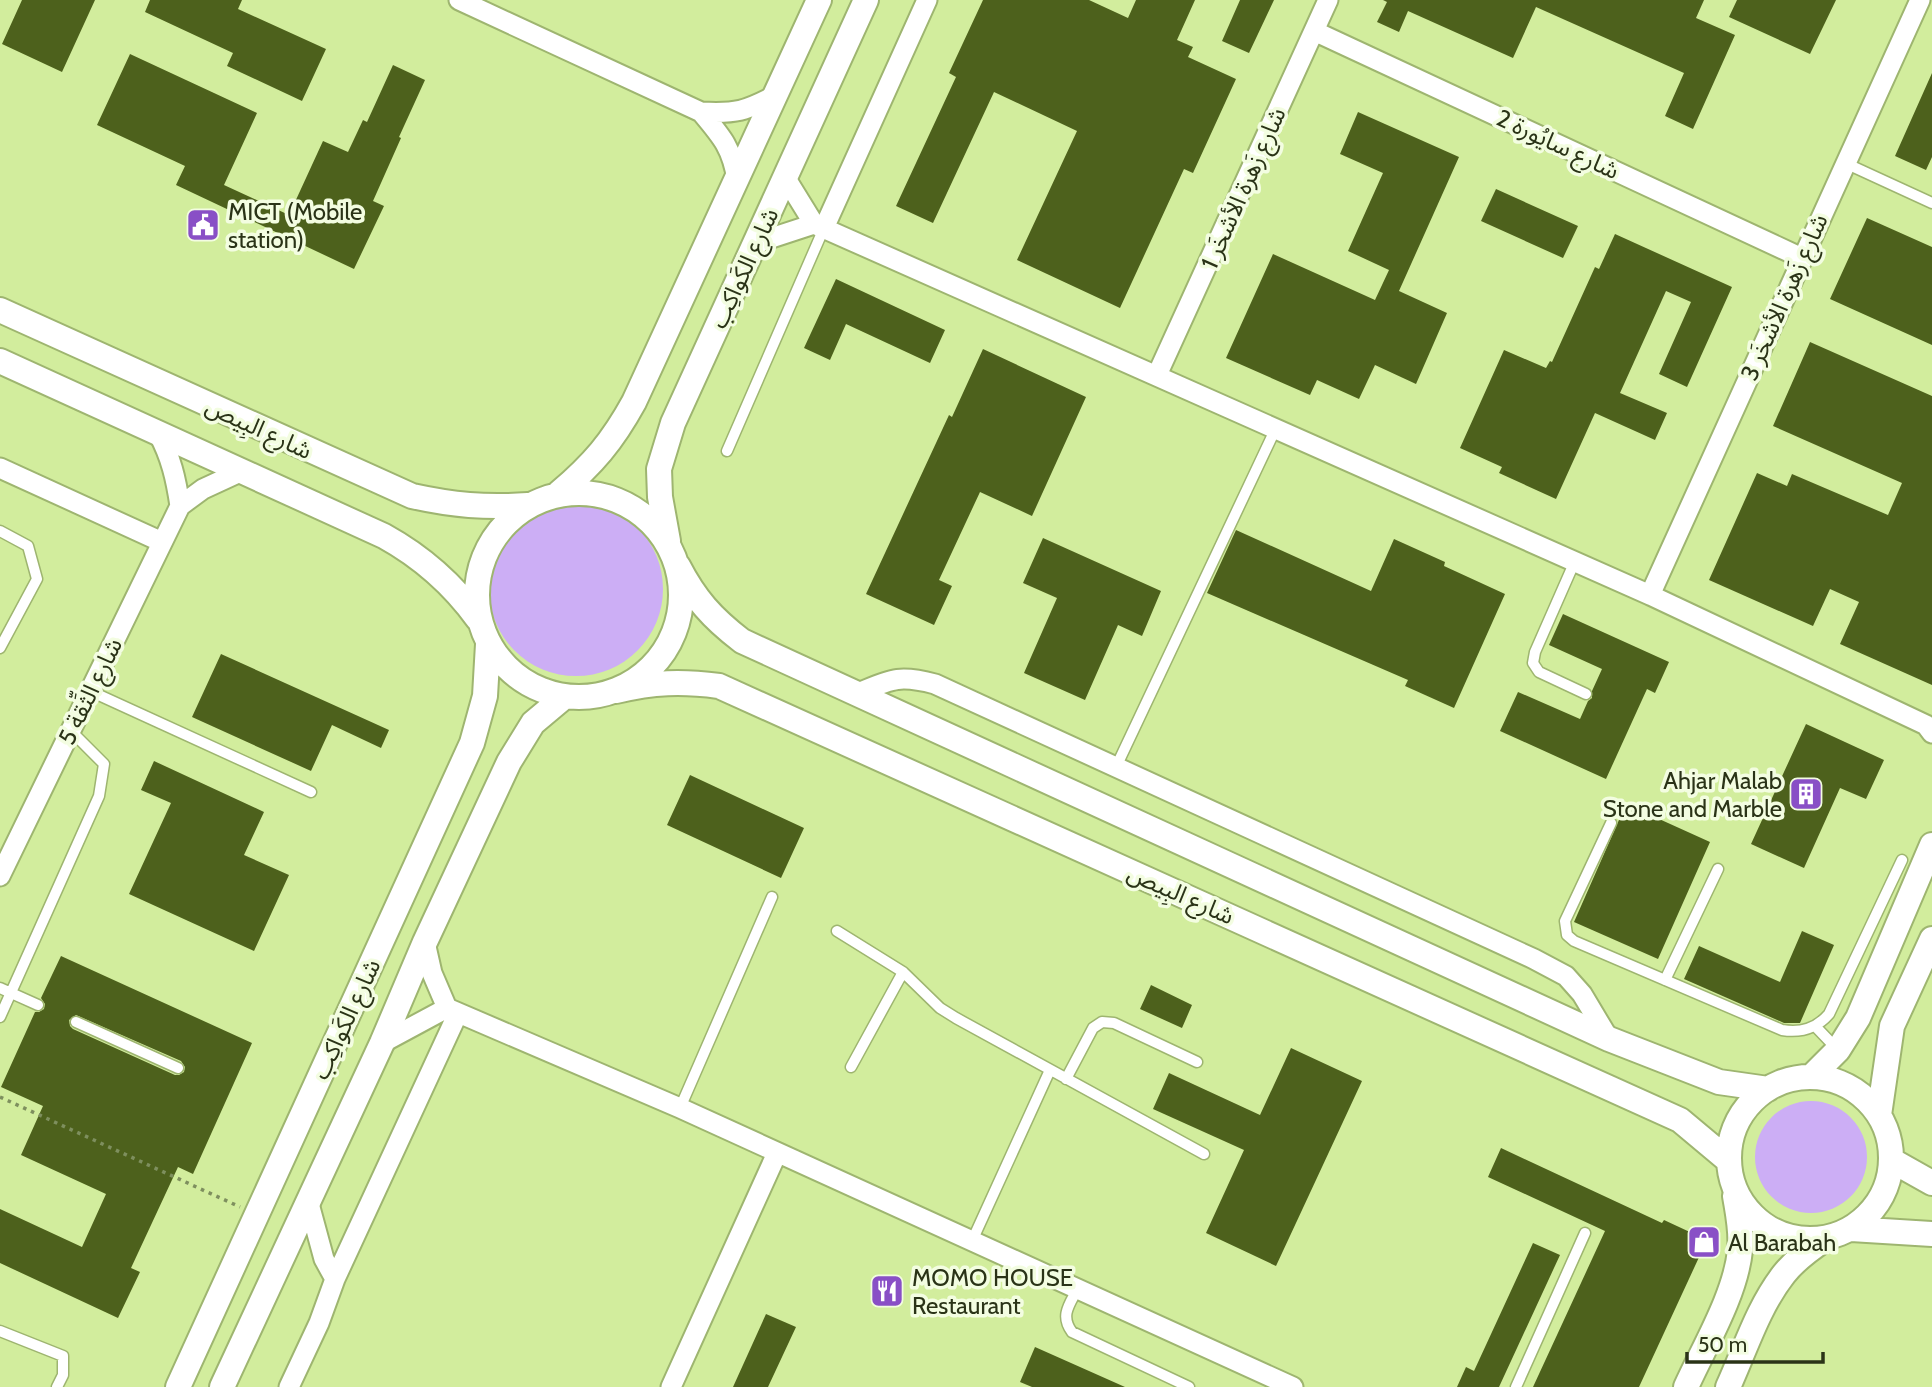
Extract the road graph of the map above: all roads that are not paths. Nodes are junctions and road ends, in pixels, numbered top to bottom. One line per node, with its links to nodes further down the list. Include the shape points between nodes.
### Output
1 (458, 0): 9 (street)
2 (819, 0): 8 (street, شارع الكَواكِب)
3 (866, 0): 11 (street, شارع الكَواكِب)
4 (927, 0): 14 (street)
5 (1328, 0): 7 (street, شارع زَهرة الأشخَر 1)
6 (1920, 0): 10 (street, شارع زَهرة الأشخَر 3)
7 (1314, 31): 16 (street, شارع سايُورة 2); 19 (street, شارع زَهرة الأشخَر 1)
8 (776, 95): 9 (street, via 731,114); 12 (street, شارع الكَواكِب)
9 (701, 112): 12 (street, via 734,158)
10 (1845, 163): 13 (lane); 16 (street, شارع زَهرة الأشخَر 3)
11 (785, 177): 14 (street); 15 (street, شارع الكَواكِب)
12 (737, 180): 25 (street, شارع الكَواكِب, via 616,435 590,467)
13 (1932, 203)
14 (819, 226): 15 (street); 19 (street); 22 (lane)
15 (756, 243): 30 (street, شارع الكَواكِب, via 673,424 659,470)
16 (1802, 258): 32 (street, شارع زَهرة الأشخَر 3)
17 (0, 310): 26 (street, شارع البِيص, via 412,496 450,505)
18 (0, 361): 21 (street, شارع البِيص)
19 (1157, 375): 20 (street)
20 (1276, 428): 31 (street); 43 (lane)
21 (158, 433): 24 (street, شارع البِيص); 27 (street, via 175,473)
22 (727, 451)
23 (0, 468): 29 (street)
24 (242, 471): 27 (street, شارع الثِّقة 5); 33 (street, شارع البِيص, via 406,549 446,580)
25 (559, 494): 26 (street); 30 (street, via 611,496 634,507 654,524)
26 (528, 505): 33 (street, via 507,521 480,566)
27 (180, 506): 29 (street, شارع الثِّقة 5)
28 (0, 531): 35 (lane, via 28,546 37,579)
29 (162, 542): 36 (street, شارع الثِّقة 5)
30 (673, 555): 37 (street, via 681,596 676,626 663,653 642,676); 38 (street, شارع البِيص, via 691,592 713,618 742,641)
31 (1575, 561): 32 (street); 39 (lane, via 1533,663 1539,672)
32 (1650, 595): 41 (street)
33 (479, 619): 34 (street)
34 (488, 644): 40 (street, via 520,680); 91 (street, شارع الكَواكِب, via 485,696 472,743)
35 (0, 648)
36 (90, 691): 42 (street, شارع الثِّقة 5); 44 (lane)
37 (616, 691): 40 (street); 78 (street, شارع البِيص, via 662,682 719,686 1680,1120)
38 (856, 694): 43 (street, via 896,677 924,681); 63 (street, شارع البِيص)
39 (1586, 694)
40 (564, 697): 53 (street, شارع الكَواكِب, via 533,723 509,762)
41 (1930, 728)
42 (71, 731): 49 (street, شارع الثِّقة 5); 57 (lane, via 104,764 99,796)
43 (1116, 768): 63 (street, via 1566,976)
44 (312, 792)
45 (1611, 823): 55 (lane, via 1565,921 1565,931 1574,941)
46 (1932, 845): 65 (street, via 1858,1018)
47 (1902, 860): 62 (lane, via 1833,1006)
48 (1718, 869): 55 (lane)
49 (0, 876)
50 (772, 897): 73 (lane)
51 (837, 931): 54 (lane)
52 (1932, 939): 74 (street, via 1892,1026)
53 (425, 942): 59 (street, via 432,974); 64 (street, شارع الكَواكِب)
54 (903, 972): 67 (lane); 69 (lane, via 940,1008)
55 (1665, 980): 62 (lane, via 1782,1030 1805,1031)
56 (0, 988): 57 (lane)
57 (11, 993): 58 (lane); 60 (lane)
58 (38, 1005)
59 (452, 1011): 64 (street); 73 (street); 87 (street)
60 (0, 1017)
61 (76, 1022): 68 (lane)
62 (1815, 1026): 65 (lane)
63 (1609, 1039): 72 (street, شارع البِيص, via 1718,1082)
64 (382, 1043): 81 (street, شارع الكَواكِب)
65 (1838, 1050): 70 (street)
66 (1197, 1062): 71 (lane, via 1114,1023 1102,1022 1093,1028)
67 (851, 1067)
68 (178, 1068)
69 (1050, 1070): 71 (lane); 86 (lane)
70 (1811, 1077): 72 (street); 74 (street, via 1838,1082 1861,1095)
71 (1066, 1079): 76 (lane)
72 (1768, 1089): 78 (street, via 1746,1108 1733,1133)
73 (680, 1108): 75 (street)
74 (1879, 1115): 77 (street)
75 (777, 1153): 86 (street); 94 (street)
76 (1204, 1154)
77 (1891, 1160): 79 (street); 82 (street, via 1886,1187 1872,1211)
78 (1729, 1161): 80 (street)
79 (1932, 1182)
80 (1734, 1188): 85 (street, via 1749,1212 1770,1230 1797,1239); 98 (street, via 1740,1250 1733,1284)
81 (308, 1200): 87 (street, via 324,1259); 92 (street, شارع الكَواكِب)
82 (1851, 1229): 84 (street); 85 (street)
83 (1585, 1233): 97 (lane)
84 (1932, 1234)
85 (1825, 1239): 99 (street, via 1784,1274)
86 (972, 1242): 88 (street)
87 (335, 1279): 93 (street)
88 (1077, 1290): 95 (lane, via 1065,1315 1072,1332); 96 (street)
89 (0, 1331): 90 (lane, via 63,1356 64,1375)
90 (58, 1387)
91 (178, 1387)
92 (222, 1387)
93 (289, 1387)
94 (671, 1387)
95 (1189, 1387)
96 (1293, 1387)
97 (1516, 1387)
98 (1686, 1387)
99 (1728, 1387)

